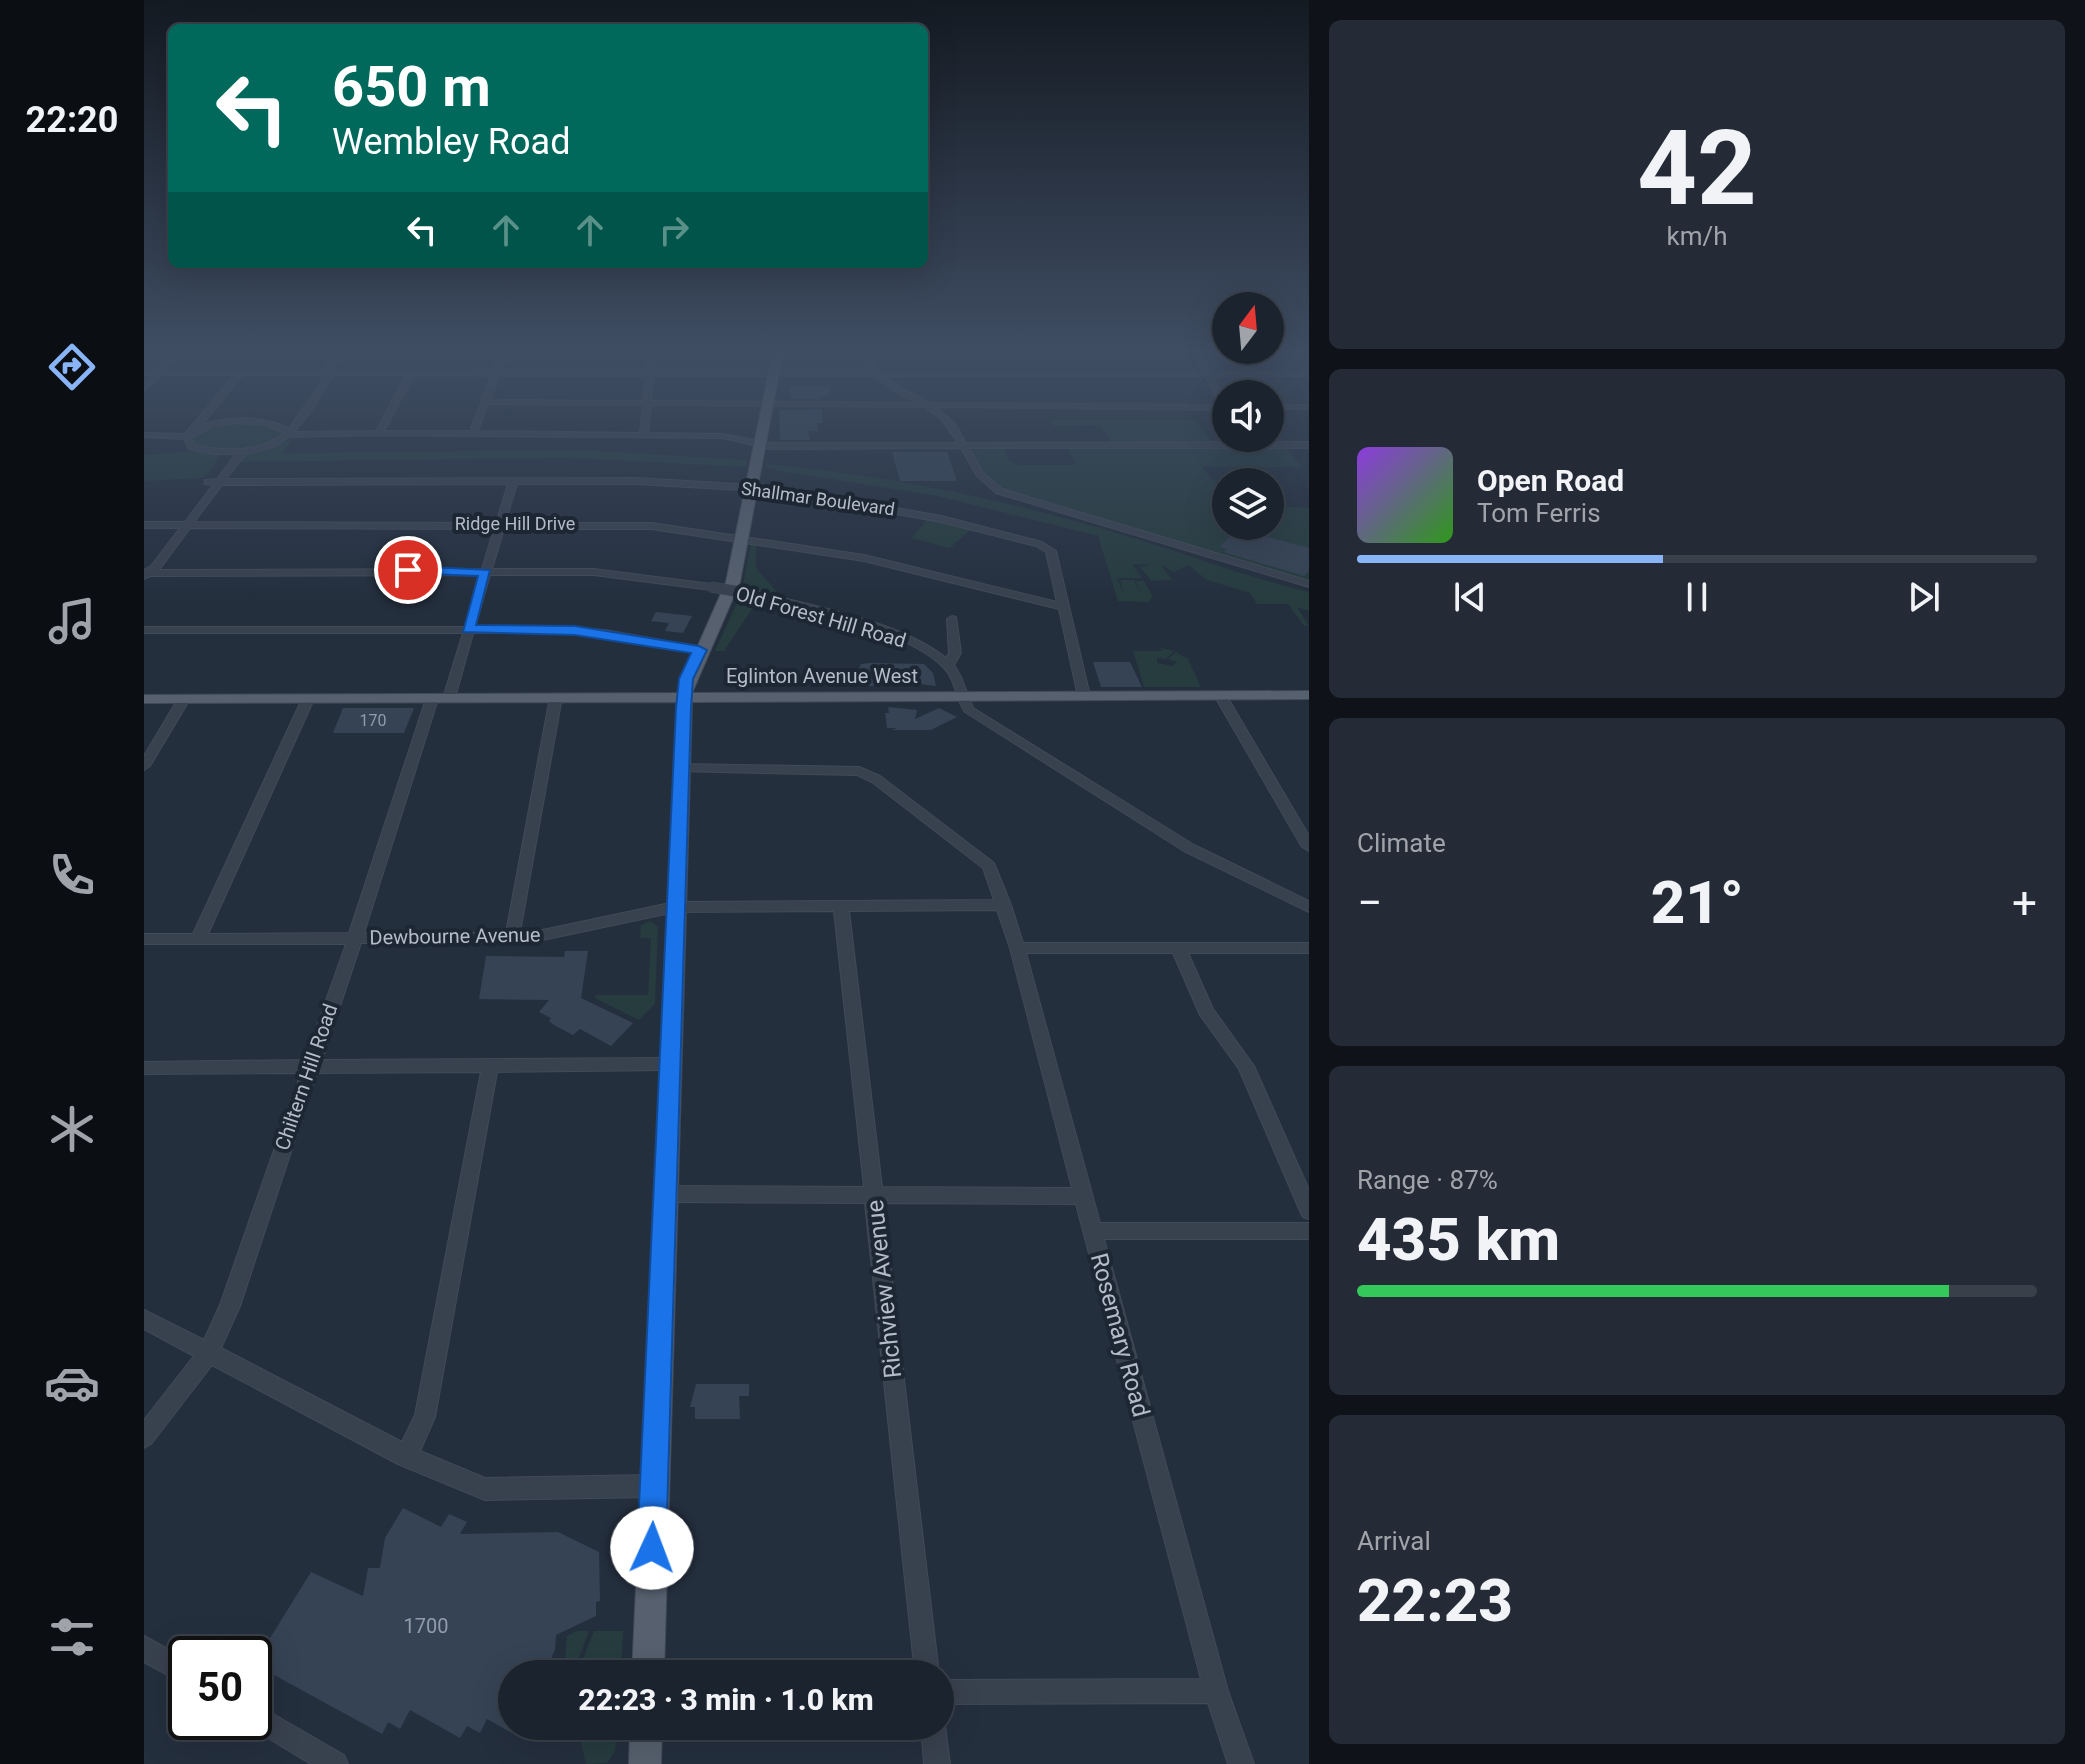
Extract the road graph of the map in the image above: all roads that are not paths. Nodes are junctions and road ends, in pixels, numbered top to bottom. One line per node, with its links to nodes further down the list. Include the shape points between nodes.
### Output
1 (195, 433): 8 (street)
2 (287, 433): 16 (street, via 271,445)
3 (292, 433): 6 (street)
4 (763, 433): 13 (main road)
5 (954, 433): 15 (street)
6 (378, 434): 7 (street)
7 (473, 434): 9 (street)
8 (190, 435): 10 (street); 17 (street, via 192,447)
9 (644, 436): 13 (street, via 723,436)
10 (144, 437)
11 (1212, 442): 15 (street)
12 (1284, 443): 14 (street)
13 (761, 444): 15 (street); 20 (main road)
14 (1309, 445)
15 (961, 446): 27 (street, via 978,474 999,491)
16 (244, 450): 17 (street); 19 (street)
17 (227, 451): 19 (street)
18 (513, 481): 19 (street, Shallmar Boulevard); 20 (street, Shallmar Boulevard); 21 (street)
19 (213, 482): 23 (street)
20 (752, 489): 24 (main road); 28 (street, Shallmar Boulevard, via 873,505 1039,544 1051,551)
21 (500, 524): 23 (street, Ridge Hill Drive); 24 (street, Ridge Hill Drive, via 632,525); 26 (street)
22 (144, 525): 23 (street, Ridge Hill Drive)
23 (182, 525): 25 (street, via 155,568)
24 (742, 538): 28 (street, Ridge Hill Drive, via 900,565); 32 (main road, via 728,595)
25 (144, 572): 26 (street, Old Forest Hill Road)
26 (485, 572): 30 (street); 33 (street, Old Forest Hill Road, bridge, via 594,572 758,595 899,637)
27 (1309, 587)
28 (1064, 607): 38 (street)
29 (952, 619): 33 (street, via 955,653)
30 (468, 629): 31 (street); 32 (street, via 575,631); 40 (street)
31 (144, 630)
32 (699, 650): 36 (main road)
33 (948, 665): 37 (street)
34 (1220, 695): 35 (main road, Eglinton Avenue West); 38 (main road, Eglinton Avenue West); 47 (street)
35 (1309, 695)
36 (684, 696): 37 (main road, Eglinton Avenue West); 39 (main road, Eglinton Avenue West); 46 (main road)
37 (962, 696): 38 (main road, Eglinton Avenue West); 52 (street, via 969,710 1151,825)
38 (1084, 696)
39 (556, 697): 40 (main road, Eglinton Avenue West); 54 (street)
40 (449, 698): 44 (main road, Eglinton Avenue West)
41 (144, 699): 42 (main road, Eglinton Avenue West)
42 (184, 699): 43 (main road, Eglinton Avenue West); 45 (street)
43 (308, 699): 44 (main road, Eglinton Avenue West); 56 (street)
44 (432, 699): 53 (street, Chiltern Hill Road)
45 (144, 766)
46 (681, 768): 50 (street, Rosemary Road, via 866,773 981,856 998,882); 51 (main road)
47 (1304, 828): 48 (street)
48 (1309, 847)
49 (841, 905): 50 (street, Dewbourne Avenue); 51 (street, Dewbourne Avenue); 65 (street, Richview Avenue)
50 (1004, 905): 57 (street, Rosemary Road)
51 (675, 907): 54 (street, Dewbourne Avenue); 60 (main road)
52 (1309, 907)
53 (355, 938): 54 (street, Dewbourne Avenue); 56 (street, Dewbourne Avenue); 61 (street, Chiltern Hill Road)
54 (512, 938)
55 (144, 939): 56 (street, Dewbourne Avenue)
56 (198, 939)
57 (1017, 948): 58 (street); 66 (street, Rosemary Road)
58 (1178, 948): 59 (street); 67 (street, via 1206,1011 1246,1066)
59 (1309, 948)
60 (669, 1064): 62 (street); 64 (main road)
61 (309, 1066): 62 (street); 63 (street); 71 (street, Chiltern Hill Road, via 230,1306)
62 (490, 1067): 73 (street, via 425,1417)
63 (144, 1068)
64 (665, 1194): 65 (street); 74 (main road)
65 (874, 1194): 66 (street); 77 (street, Richview Avenue)
66 (1081, 1196): 68 (street, Rosemary Road)
67 (1309, 1211)
68 (1092, 1231): 69 (street); 79 (street, Rosemary Road)
69 (1309, 1231)
70 (144, 1319): 71 (street)
71 (208, 1354): 72 (street, Chiltern Hill Road); 73 (street)
72 (144, 1437)
73 (406, 1456): 74 (street, via 485,1489)
74 (653, 1486): 76 (main road)
75 (144, 1648): 78 (street)
76 (648, 1660)
77 (925, 1660)
78 (168, 1662)
79 (1216, 1691): 80 (street); 87 (street, Rosemary Road)
80 (954, 1692)
81 (272, 1726): 84 (street)
82 (646, 1740): 85 (main road)
83 (934, 1740): 86 (street)
84 (335, 1764)
85 (645, 1764)
86 (937, 1764)
87 (1241, 1764)

